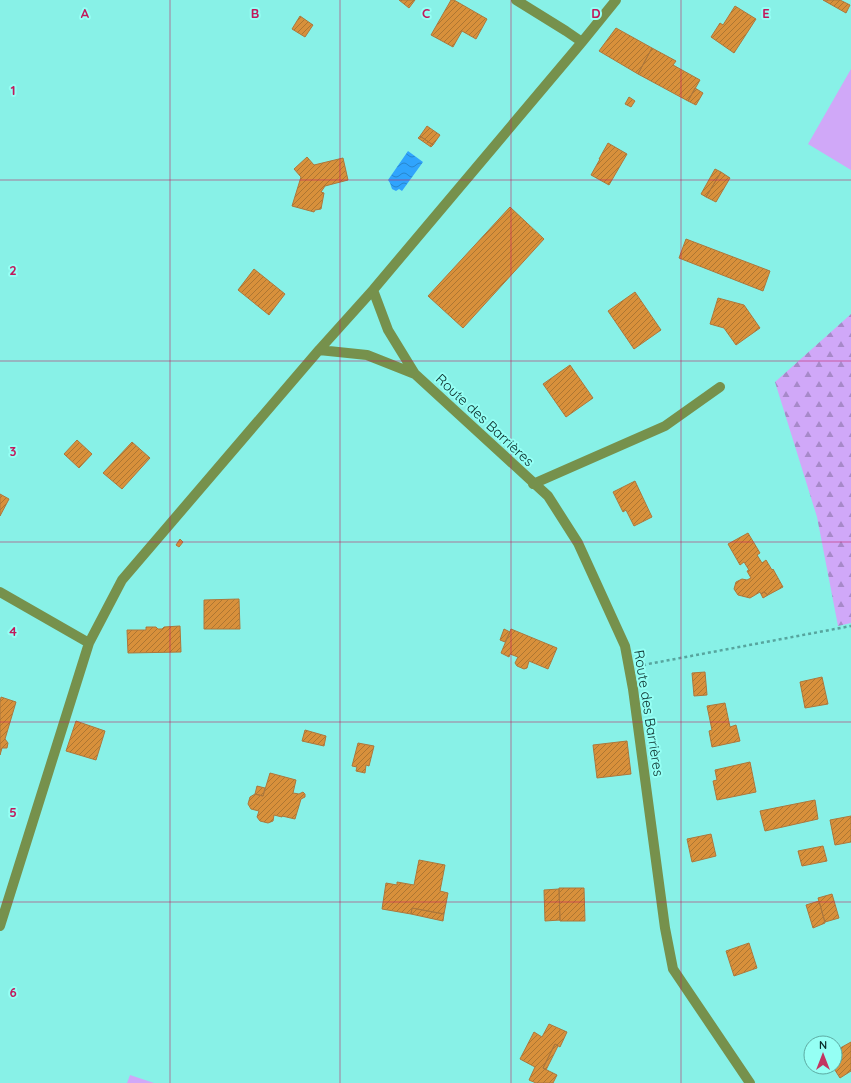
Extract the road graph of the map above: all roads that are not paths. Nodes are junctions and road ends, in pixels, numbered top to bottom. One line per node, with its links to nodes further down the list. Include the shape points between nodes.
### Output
1 (516, 0): 3 (street)
2 (616, 0): 3 (street)
3 (582, 42): 4 (street)
4 (372, 290): 5 (street); 6 (street, Route des Barrières, via 388,330)
5 (319, 350): 6 (street, Route des Barrières, via 367,355); 10 (street, via 122,580)
6 (415, 374): 8 (street, Route des Barrières)
7 (720, 387): 8 (street, via 665,426)
8 (533, 484): 12 (street, Route des Barrières, via 548,496 578,543 625,646 673,969)
9 (0, 592): 10 (street)
10 (89, 643): 11 (street)
11 (0, 926)
12 (750, 1083)

